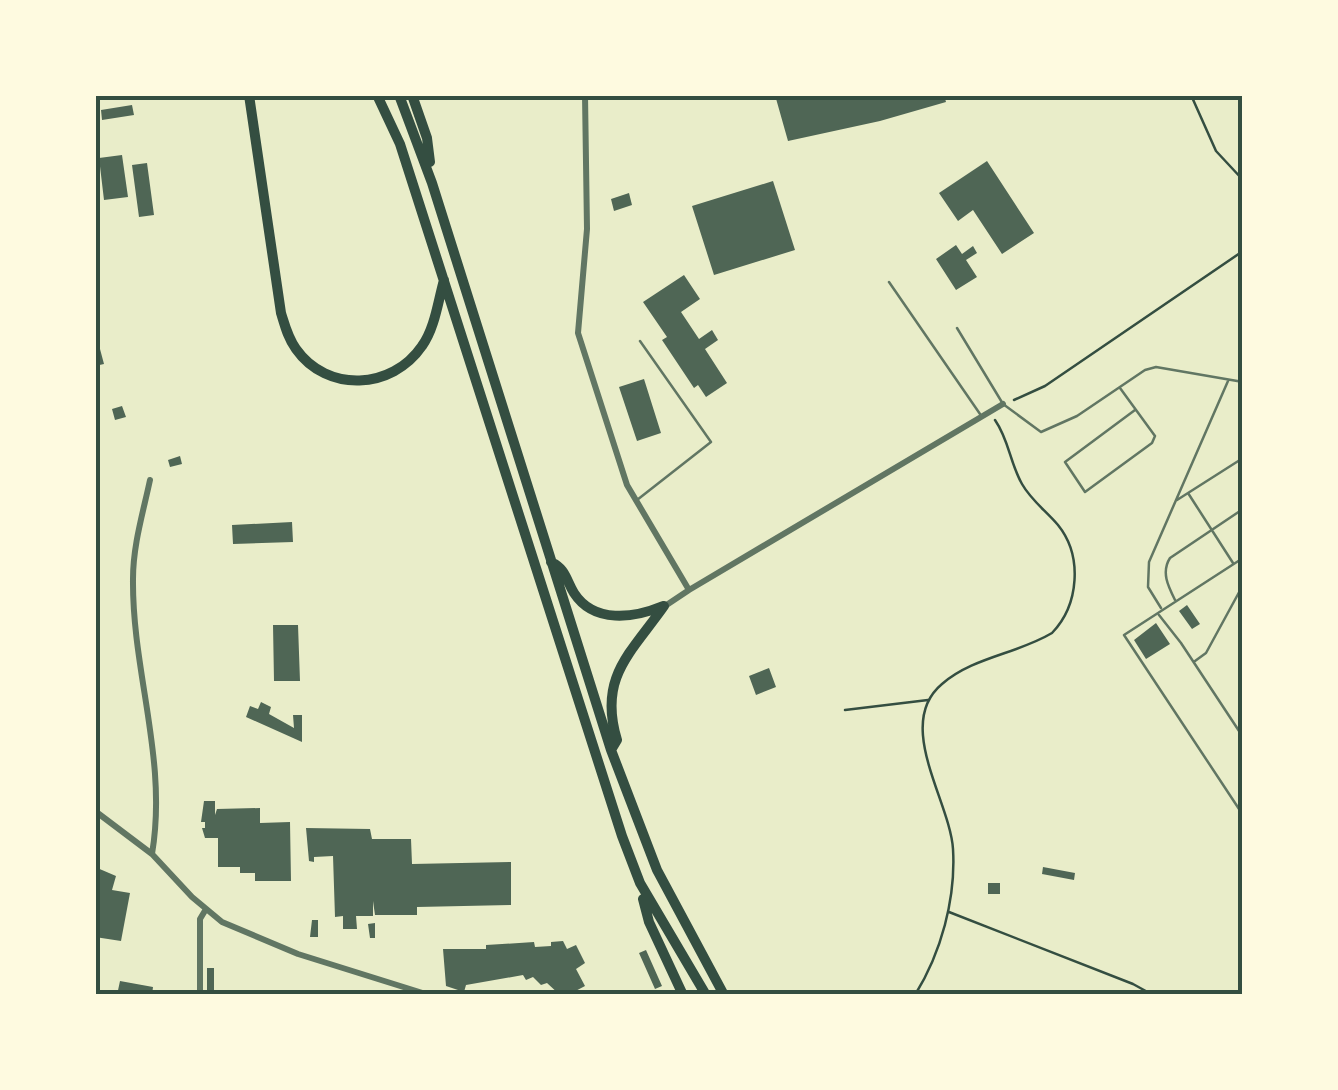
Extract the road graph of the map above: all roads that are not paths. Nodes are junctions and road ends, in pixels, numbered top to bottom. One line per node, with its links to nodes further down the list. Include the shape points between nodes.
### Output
1 (248, 95): 7 (highway, via 281,313 303,358 350,381 398,370 424,344)
2 (378, 95): 7 (highway)
3 (399, 95): 6 (highway)
4 (412, 95): 6 (highway, via 427,138)
5 (585, 95): 20 (street, via 587,230 578,333)
6 (432, 183): 25 (highway)
7 (444, 278): 38 (highway)
8 (888, 282): 16 (lane)
9 (957, 328): 14 (lane)
10 (640, 341): 20 (lane, via 712,442)
11 (1228, 380): 12 (lane); 13 (lane, via 1156,367); 21 (lane)
12 (1243, 382)
13 (1119, 387): 14 (lane, via 1041,432); 15 (lane)
14 (1003, 404): 16 (street)
15 (1136, 410): 15 (lane, via 1154,436 1152,444 1085,492 1065,462)
16 (980, 415): 28 (street)
17 (1243, 458): 19 (lane)
18 (150, 480): 37 (street, via 132,580 155,758)
19 (1188, 493): 21 (lane); 23 (lane)
20 (636, 501): 28 (street)
21 (1176, 501): 31 (lane, via 1146,575)
22 (1243, 509): 23 (lane)
23 (1212, 530): 26 (lane); 29 (lane, via 1166,565)
24 (1243, 558): 26 (lane)
25 (551, 562): 30 (highway, via 562,568 582,603 599,614); 34 (highway)
26 (1234, 564): 29 (lane)
27 (1243, 585): 32 (lane, via 1206,653)
28 (689, 590): 30 (street)
29 (1176, 602): 31 (lane)
30 (664, 606): 34 (highway, via 619,669)
31 (1160, 612): 32 (lane); 36 (lane, via 1124,635)
32 (1194, 662): 33 (lane)
33 (1243, 738)
34 (611, 750): 44 (highway, via 657,870)
35 (95, 811): 37 (street)
36 (1243, 815)
37 (152, 854): 39 (street)
38 (640, 883): 42 (highway, via 649,922); 43 (highway)
39 (206, 909): 40 (street, via 200,918); 41 (street, via 298,954)
40 (200, 995)
41 (429, 995)
42 (683, 995)
43 (706, 995)
44 (724, 995)

